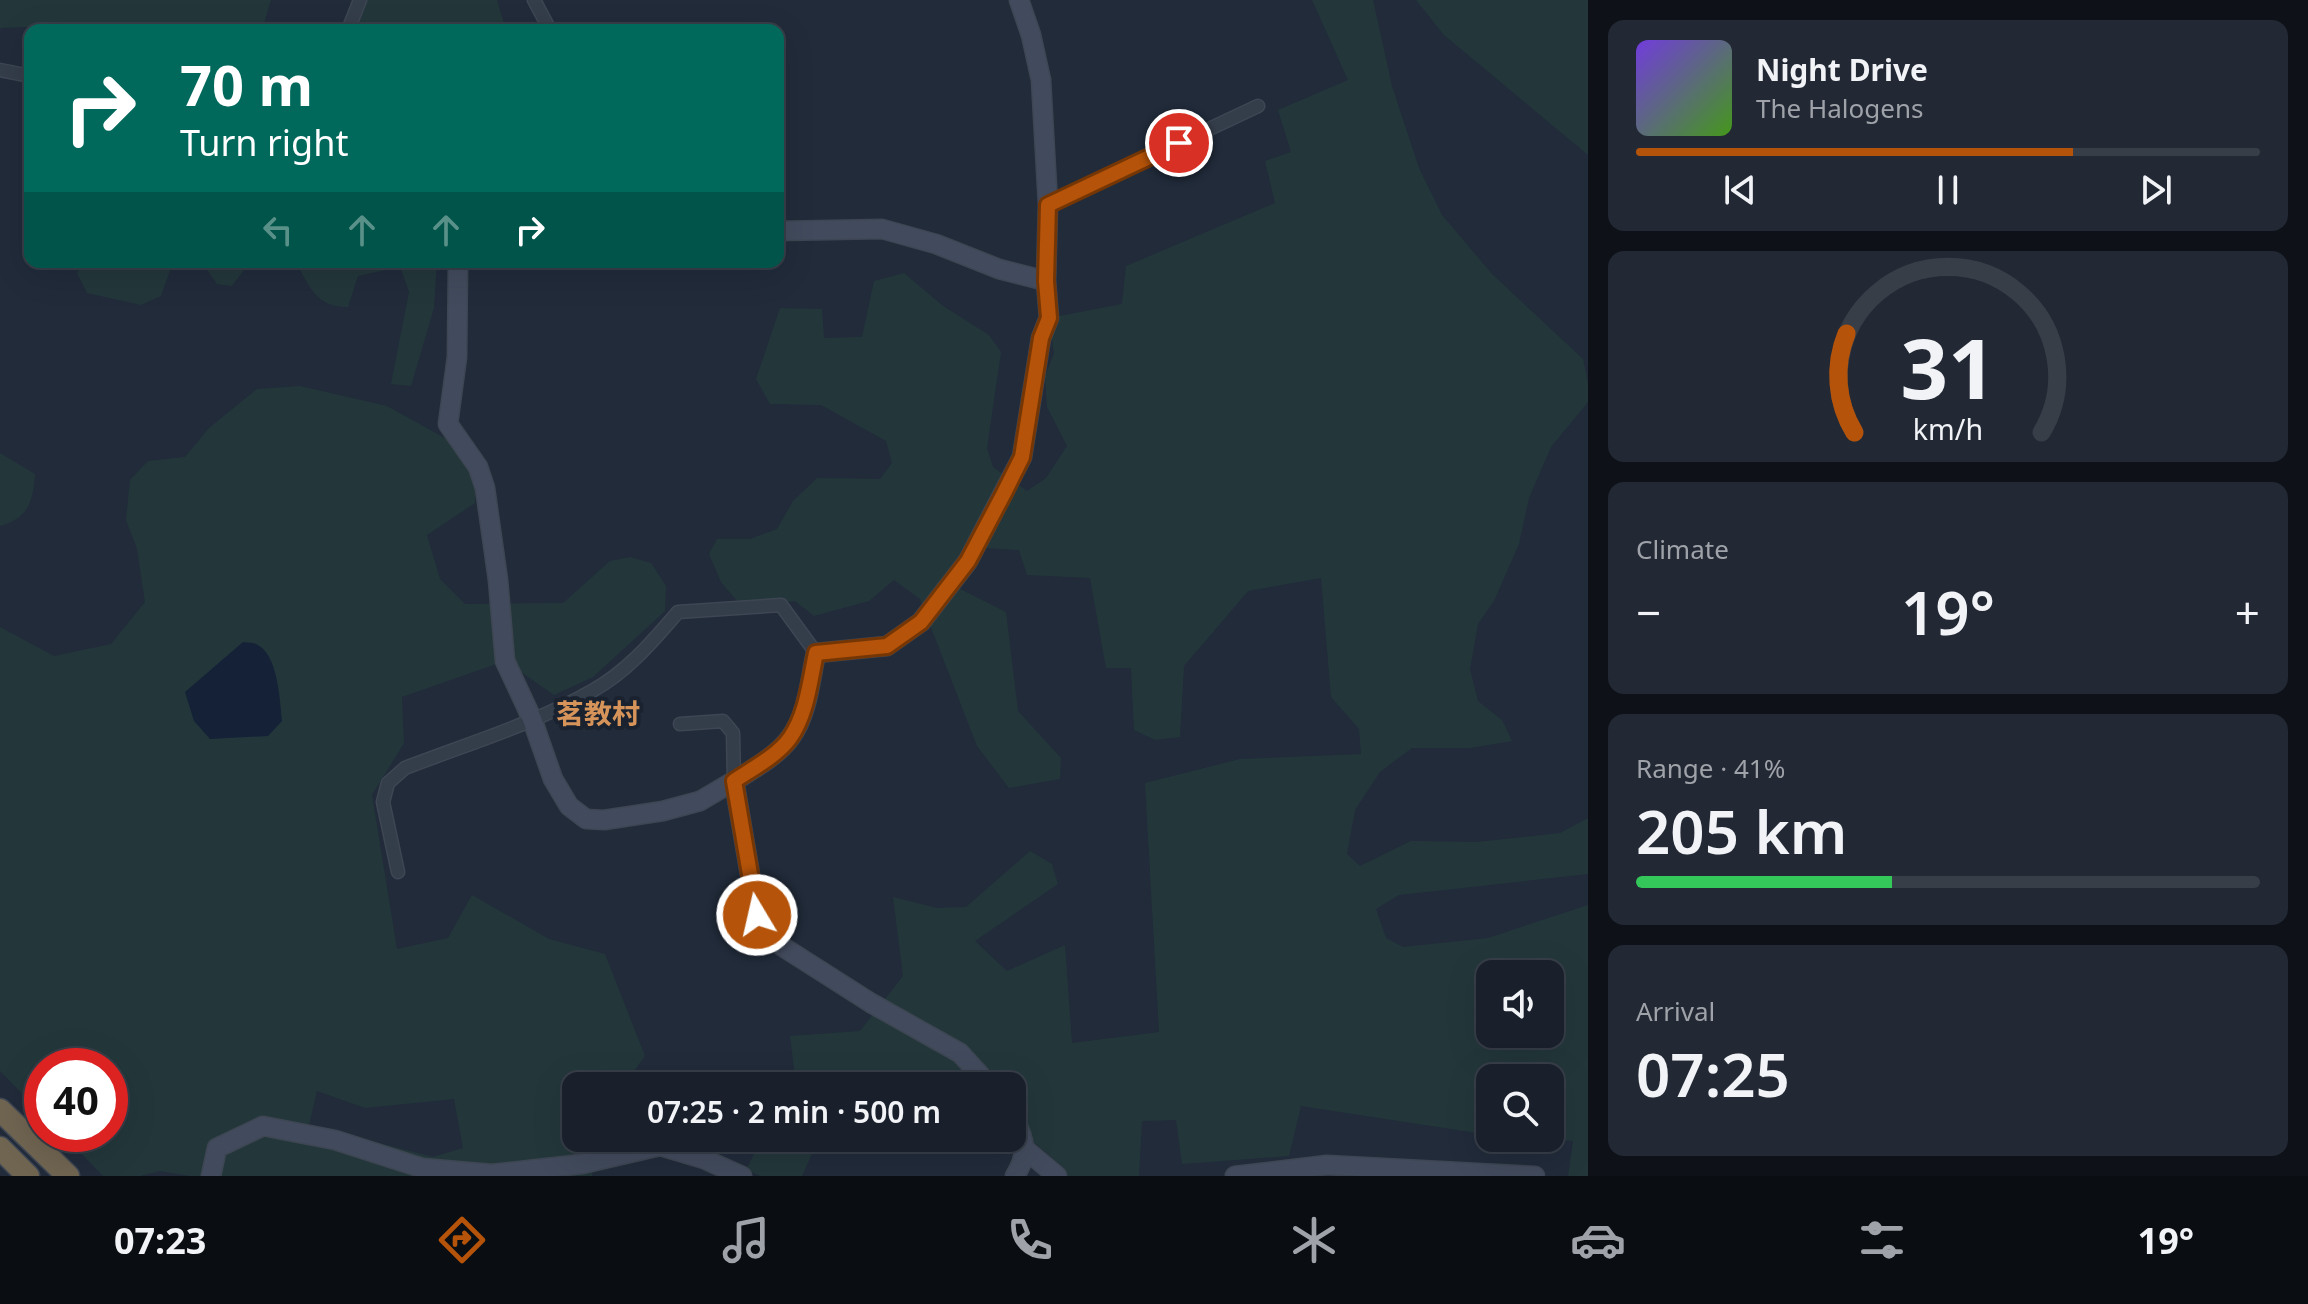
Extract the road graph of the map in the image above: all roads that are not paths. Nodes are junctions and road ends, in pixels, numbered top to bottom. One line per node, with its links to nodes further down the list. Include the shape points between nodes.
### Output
1 (360, 0): 4 (street)
2 (534, 0): 5 (street)
3 (1019, 0): 9 (street, via 1041,80)
4 (350, 24)
5 (547, 24)
6 (0, 70): 7 (street)
7 (24, 75)
8 (1258, 106): 9 (street)
9 (1048, 205): 12 (street)
10 (784, 231): 12 (street, via 882,229)
11 (458, 268): 14 (street, via 457,357 448,424 478,467 485,488 505,661)
12 (1046, 281): 13 (street, via 1049,318 1041,338 1022,457 968,561 921,622 887,646)
13 (816, 653): 14 (street, via 781,605 678,612 642,653 595,690); 16 (street, via 804,711 790,739)
14 (532, 719): 16 (street, via 553,779 569,806 586,819 663,811 700,801); 17 (street, via 405,768 388,783 383,802)
15 (680, 724): 16 (street, via 723,721 733,733)
16 (734, 781): 18 (street, via 757,915 769,938 960,1053)
17 (398, 872)
18 (977, 1072)
19 (0, 1110): 24 (highway)
20 (0, 1148): 23 (highway)
21 (1026, 1150): 28 (street)
22 (1026, 1152): 27 (street)
23 (28, 1176)
24 (68, 1176)
25 (211, 1176): 26 (street, via 217,1148 263,1126 335,1140 422,1168 492,1174 582,1164 660,1146)
26 (742, 1176)
27 (1015, 1176)
28 (1057, 1176)
29 (1235, 1176): 30 (street, via 1327,1165)
30 (1535, 1176)

